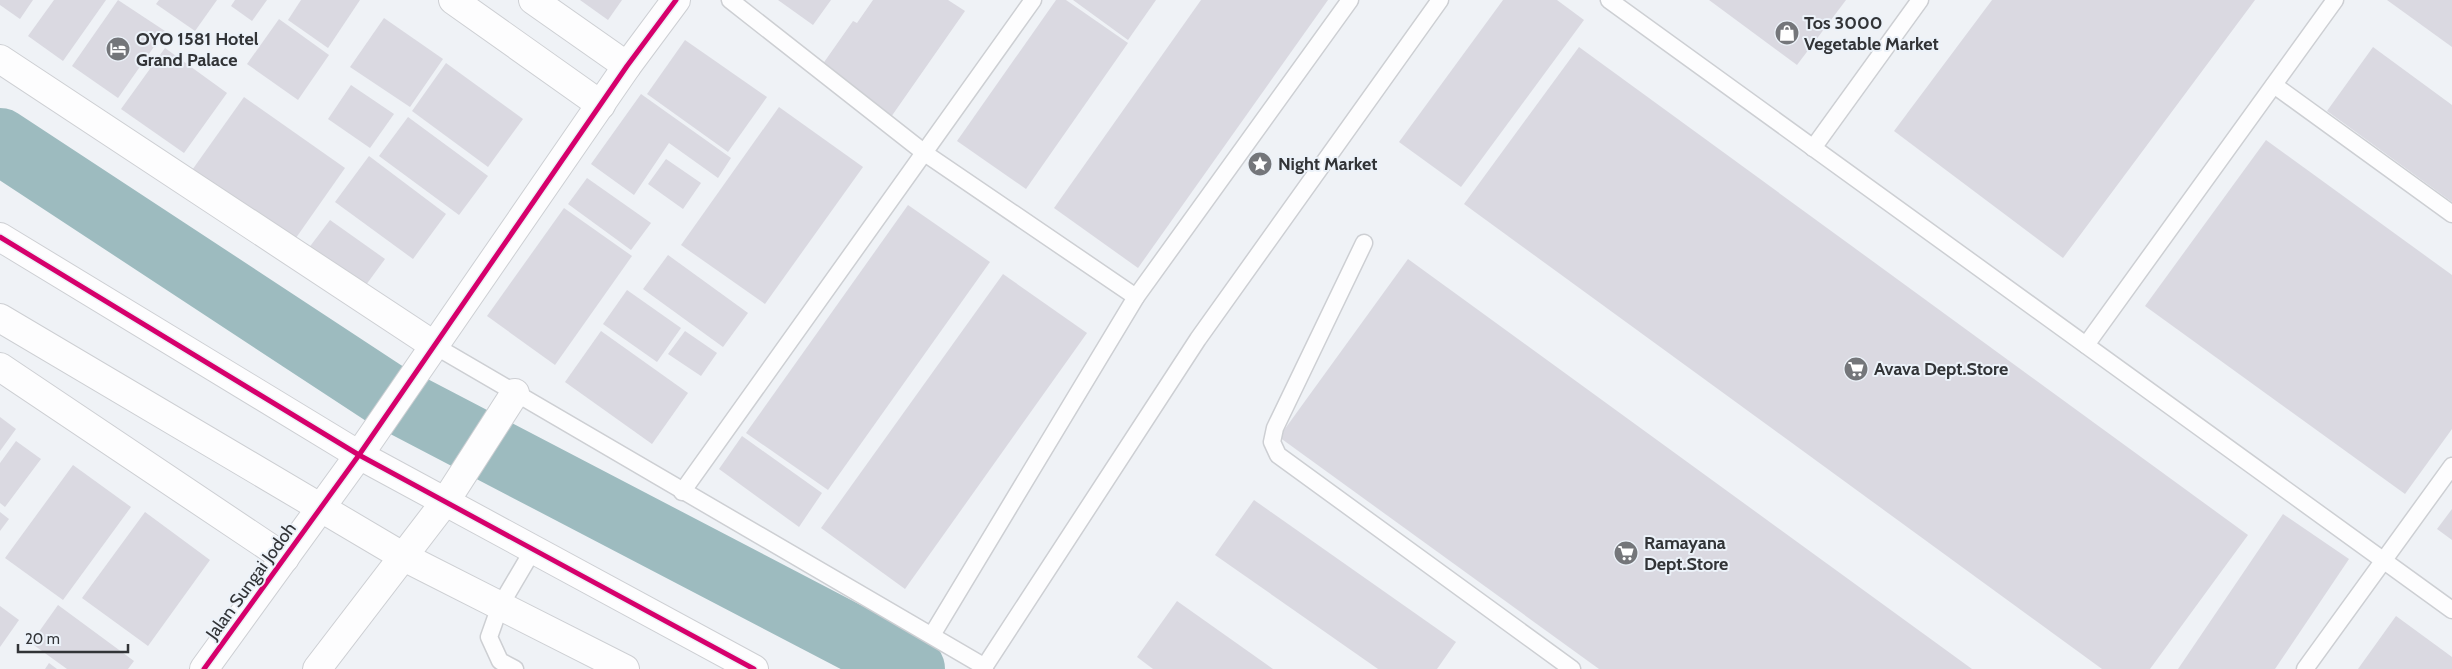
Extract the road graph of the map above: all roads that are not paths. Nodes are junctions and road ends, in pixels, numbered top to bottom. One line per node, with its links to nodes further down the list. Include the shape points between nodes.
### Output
1 (452, 0): 14 (street)
2 (533, 0): 12 (street)
3 (676, 0): 12 (street, Jalan Sungai Jodoh)
4 (730, 0): 16 (lane)
5 (1033, 0): 16 (lane)
6 (1350, 0): 20 (lane)
7 (1440, 0): 38 (lane, via 1198,339)
8 (1609, 0): 15 (lane)
9 (1920, 0): 15 (lane)
10 (2335, 0): 13 (lane)
11 (0, 59): 23 (street)
12 (627, 66): 14 (street, Jalan Sungai Jodoh)
13 (2274, 85): 17 (lane); 22 (lane)
14 (601, 105): 23 (street, Jalan Sungai Jodoh)
15 (1813, 148): 22 (lane)
16 (926, 154): 20 (lane); 28 (lane)
17 (2452, 214)
18 (0, 237): 26 (street)
19 (1364, 243): 44 (lane, via 1275,428 1272,442 1278,454)
20 (1136, 297): 37 (lane)
21 (0, 318): 30 (street)
22 (2086, 345): 34 (lane)
23 (430, 352): 25 (lane); 26 (street, Jalan Sungai Jodoh)
24 (0, 368): 33 (street)
25 (511, 400): 28 (lane); 29 (street)
26 (359, 455): 29 (street); 30 (street, Jalan Sungai Jodoh)
27 (2452, 466): 34 (lane)
28 (682, 492): 37 (lane)
29 (445, 502): 31 (street); 32 (street)
30 (321, 509): 32 (street); 33 (street, Jalan Sungai Jodoh)
31 (533, 550): 35 (lane); 43 (street)
32 (404, 557): 35 (street); 40 (street)
33 (285, 558): 39 (street, Jalan Sungai Jodoh)
34 (2384, 561): 36 (lane); 45 (lane)
35 (500, 606): 41 (lane, via 489,637 500,661); 42 (street)
36 (2452, 610)
37 (932, 636): 38 (lane)
38 (984, 668)
39 (204, 669)
40 (317, 669)
41 (515, 669)
42 (624, 669)
43 (754, 669)
44 (1572, 669)
45 (2305, 669)

